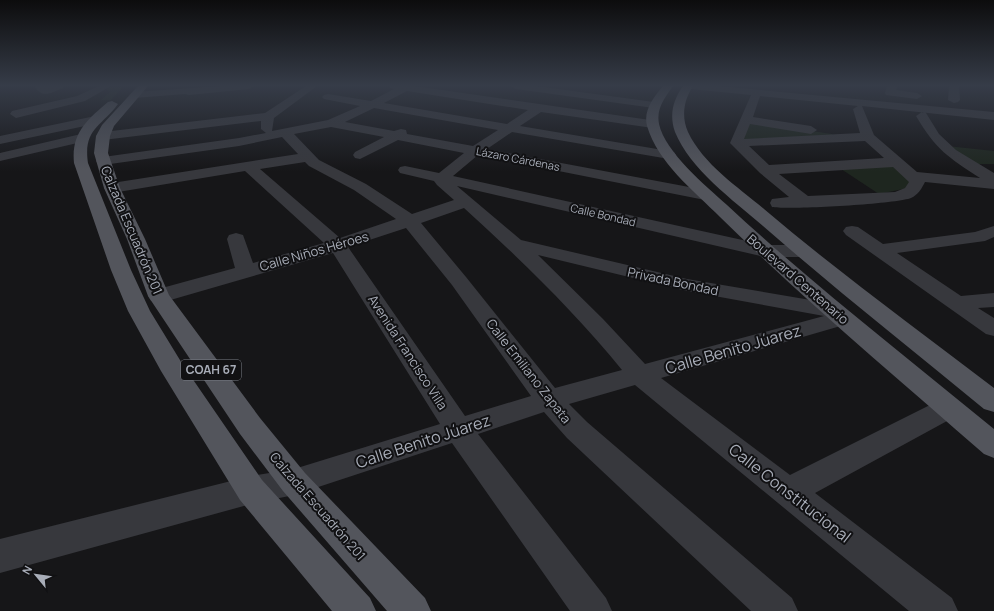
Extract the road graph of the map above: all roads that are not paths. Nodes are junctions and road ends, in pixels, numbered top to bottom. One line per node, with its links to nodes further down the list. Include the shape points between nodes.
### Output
1 (654, 114): 30 (main road, Boulevard Centenario, via 658,137)
2 (856, 114): 25 (street)
3 (9, 115): 21 (street, via 38,117)
4 (107, 115): 23 (main road)
5 (278, 115): 22 (street)
6 (349, 115): 19 (street)
7 (434, 115): 20 (street); 24 (street)
8 (529, 115): 20 (street)
9 (582, 115): 18 (street)
10 (625, 115): 18 (street)
11 (653, 115): 18 (street)
12 (678, 115): 58 (main road, Boulevard Centenario, via 683,136 709,168)
13 (747, 115): 17 (street)
14 (979, 115): 16 (street)
15 (922, 116): 36 (street, via 941,144)
16 (994, 116)
17 (745, 120): 25 (street); 27 (street)
18 (631, 122)
19 (331, 123): 22 (street); 24 (street, Lázaro Cárdenas)
20 (510, 127): 28 (street); 30 (street)
21 (51, 128): 23 (street); 26 (street)
22 (274, 128): 23 (street); 31 (street, Calle Emiliano Zapata); 33 (street, via 239,142)
23 (93, 131): 32 (street); 33 (main road, Calzada Escuadrón 201 / COAH 67); 72 (main road, Calzada Escuadrón 201 / COAH 67, via 79,152 81,163 121,270 139,310 174,372)
24 (396, 135): 28 (street, Lázaro Cárdenas); 29 (street)
25 (862, 137): 27 (street); 34 (street)
26 (0, 140)
27 (738, 143): 39 (street)
28 (476, 150): 40 (street); 46 (street, Lázaro Cárdenas)
29 (360, 155)
30 (669, 155): 46 (main road, Boulevard Centenario)
31 (307, 157): 35 (street); 50 (street, Calle Emiliano Zapata, via 325,170 360,187)
32 (0, 158)
33 (103, 161): 44 (main road, Calzada Escuadrón 201 / COAH 67)
34 (896, 162): 39 (street); 41 (street)
35 (248, 166): 44 (street); 55 (street, Avenida Francisco Villa)
36 (972, 167): 37 (street); 42 (street)
37 (994, 167)
38 (405, 170): 40 (street, Calle Bondad)
39 (765, 170): 48 (street)
40 (442, 178): 47 (street, Calle Constitucional, via 442,182); 57 (street, Calle Bondad)
41 (916, 179): 43 (street); 45 (street, via 969,191); 48 (street, via 913,190 905,195)
42 (994, 180)
43 (994, 184)
44 (112, 188): 60 (main road, Calzada Escuadrón 201 / COAH 67)
45 (994, 193)
46 (705, 195): 57 (main road, Boulevard Centenario)
47 (466, 202): 50 (street, Calle Niños Héroes); 54 (street, Calle Constitucional)
48 (805, 202): 49 (street)
49 (778, 203)
50 (410, 221): 55 (street, Calle Niños Héroes); 66 (street, Calle Emiliano Zapata, via 459,280)
51 (852, 231): 56 (street)
52 (994, 231): 56 (street, via 978,237)
53 (236, 239): 59 (street)
54 (513, 244): 63 (street, Privada Bondad, via 687,285); 65 (street, Calle Constitucional, via 605,332)
55 (338, 246): 59 (street, Calle Niños Héroes); 69 (street, Avenida Francisco Villa)
56 (878, 250): 62 (street)
57 (765, 251): 58 (street, Calle Bondad); 63 (main road, Boulevard Centenario)
58 (802, 251): 67 (main road, Boulevard Centenario)
59 (246, 271): 60 (street, Calle Niños Héroes)
60 (159, 296): 71 (main road, Calzada Escuadrón 201 / COAH 67, via 250,426)
61 (994, 300): 62 (street)
62 (955, 303): 64 (street)
63 (839, 314): 65 (street, Calle Benito Júarez); 68 (main road, Boulevard Centenario)
64 (994, 330)
65 (640, 375): 66 (street, Calle Benito Júarez); 73 (street, Calle Constitucional)
66 (550, 400): 69 (street, Calle Benito Júarez); 78 (street, Calle Emiliano Zapata, via 577,430)
67 (994, 402)
68 (948, 408): 70 (main road, Boulevard Centenario); 73 (street)
69 (458, 429): 71 (street, Calle Benito Júarez, via 378,457); 77 (street, Avenida Francisco Villa)
70 (994, 446)
71 (294, 482): 72 (street, Calle Benito Júarez); 76 (main road, Calzada Escuadrón 201 / COAH 67)
72 (251, 490): 74 (street, Calle Benito Júarez); 75 (main road, Calzada Escuadrón 201 / COAH 67)
73 (788, 492): 79 (street, Calle Constitucional)
74 (0, 556)
75 (358, 611)
76 (412, 611)
77 (593, 611)
78 (779, 611)
79 (939, 611)

